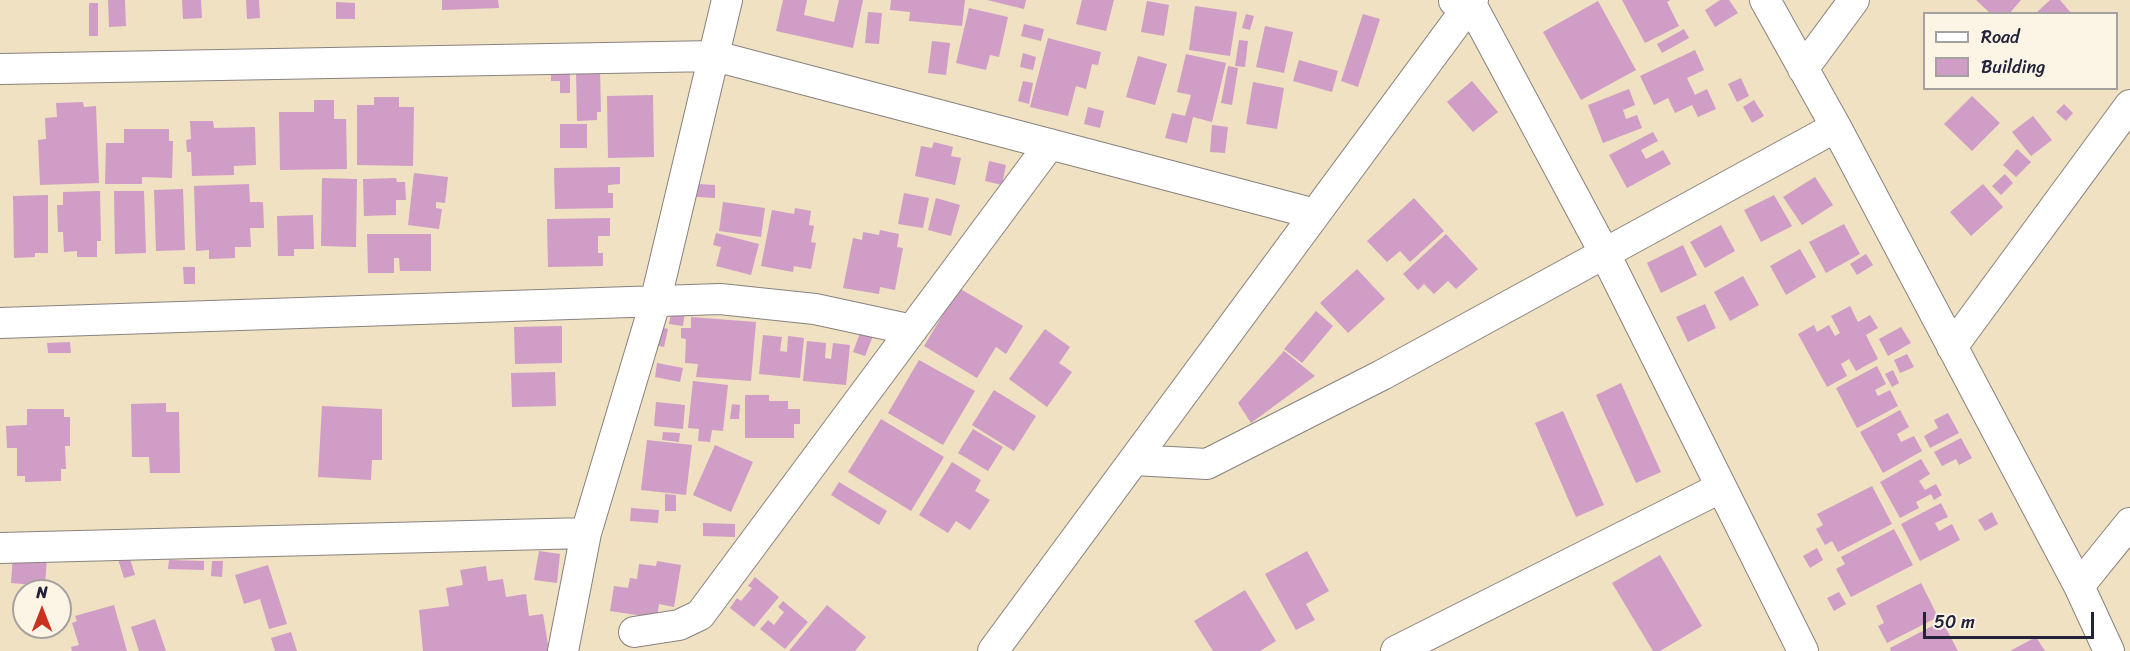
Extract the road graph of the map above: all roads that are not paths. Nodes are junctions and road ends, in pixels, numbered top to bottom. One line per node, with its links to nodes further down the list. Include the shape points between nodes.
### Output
1 (727, 0): 5 (street)
2 (1765, 0): 7 (street)
3 (1854, 0): 7 (street)
4 (1465, 1): 11 (street); 12 (street)
5 (715, 56): 6 (street); 10 (street); 13 (street)
6 (0, 69)
7 (1803, 69): 9 (street)
8 (2130, 105): 16 (street)
9 (1836, 127): 12 (street); 16 (street)
10 (1050, 144): 11 (street); 15 (street)
11 (1315, 214): 17 (street)
12 (1605, 254): 17 (street, via 1207,464); 18 (street)
13 (655, 303): 14 (street); 15 (street, via 732,300 815,309); 20 (street)
14 (0, 323)
15 (912, 330): 23 (street, via 700,615 679,625)
16 (1952, 347): 22 (street)
17 (1134, 460): 25 (street)
18 (1720, 488): 26 (street); 27 (street)
19 (2130, 524): 22 (street)
20 (586, 533): 21 (street); 24 (street)
21 (0, 548)
22 (2079, 586): 28 (street)
23 (634, 632)
24 (564, 651)
25 (993, 651)
26 (1396, 651)
27 (1803, 651)
28 (2109, 651)

